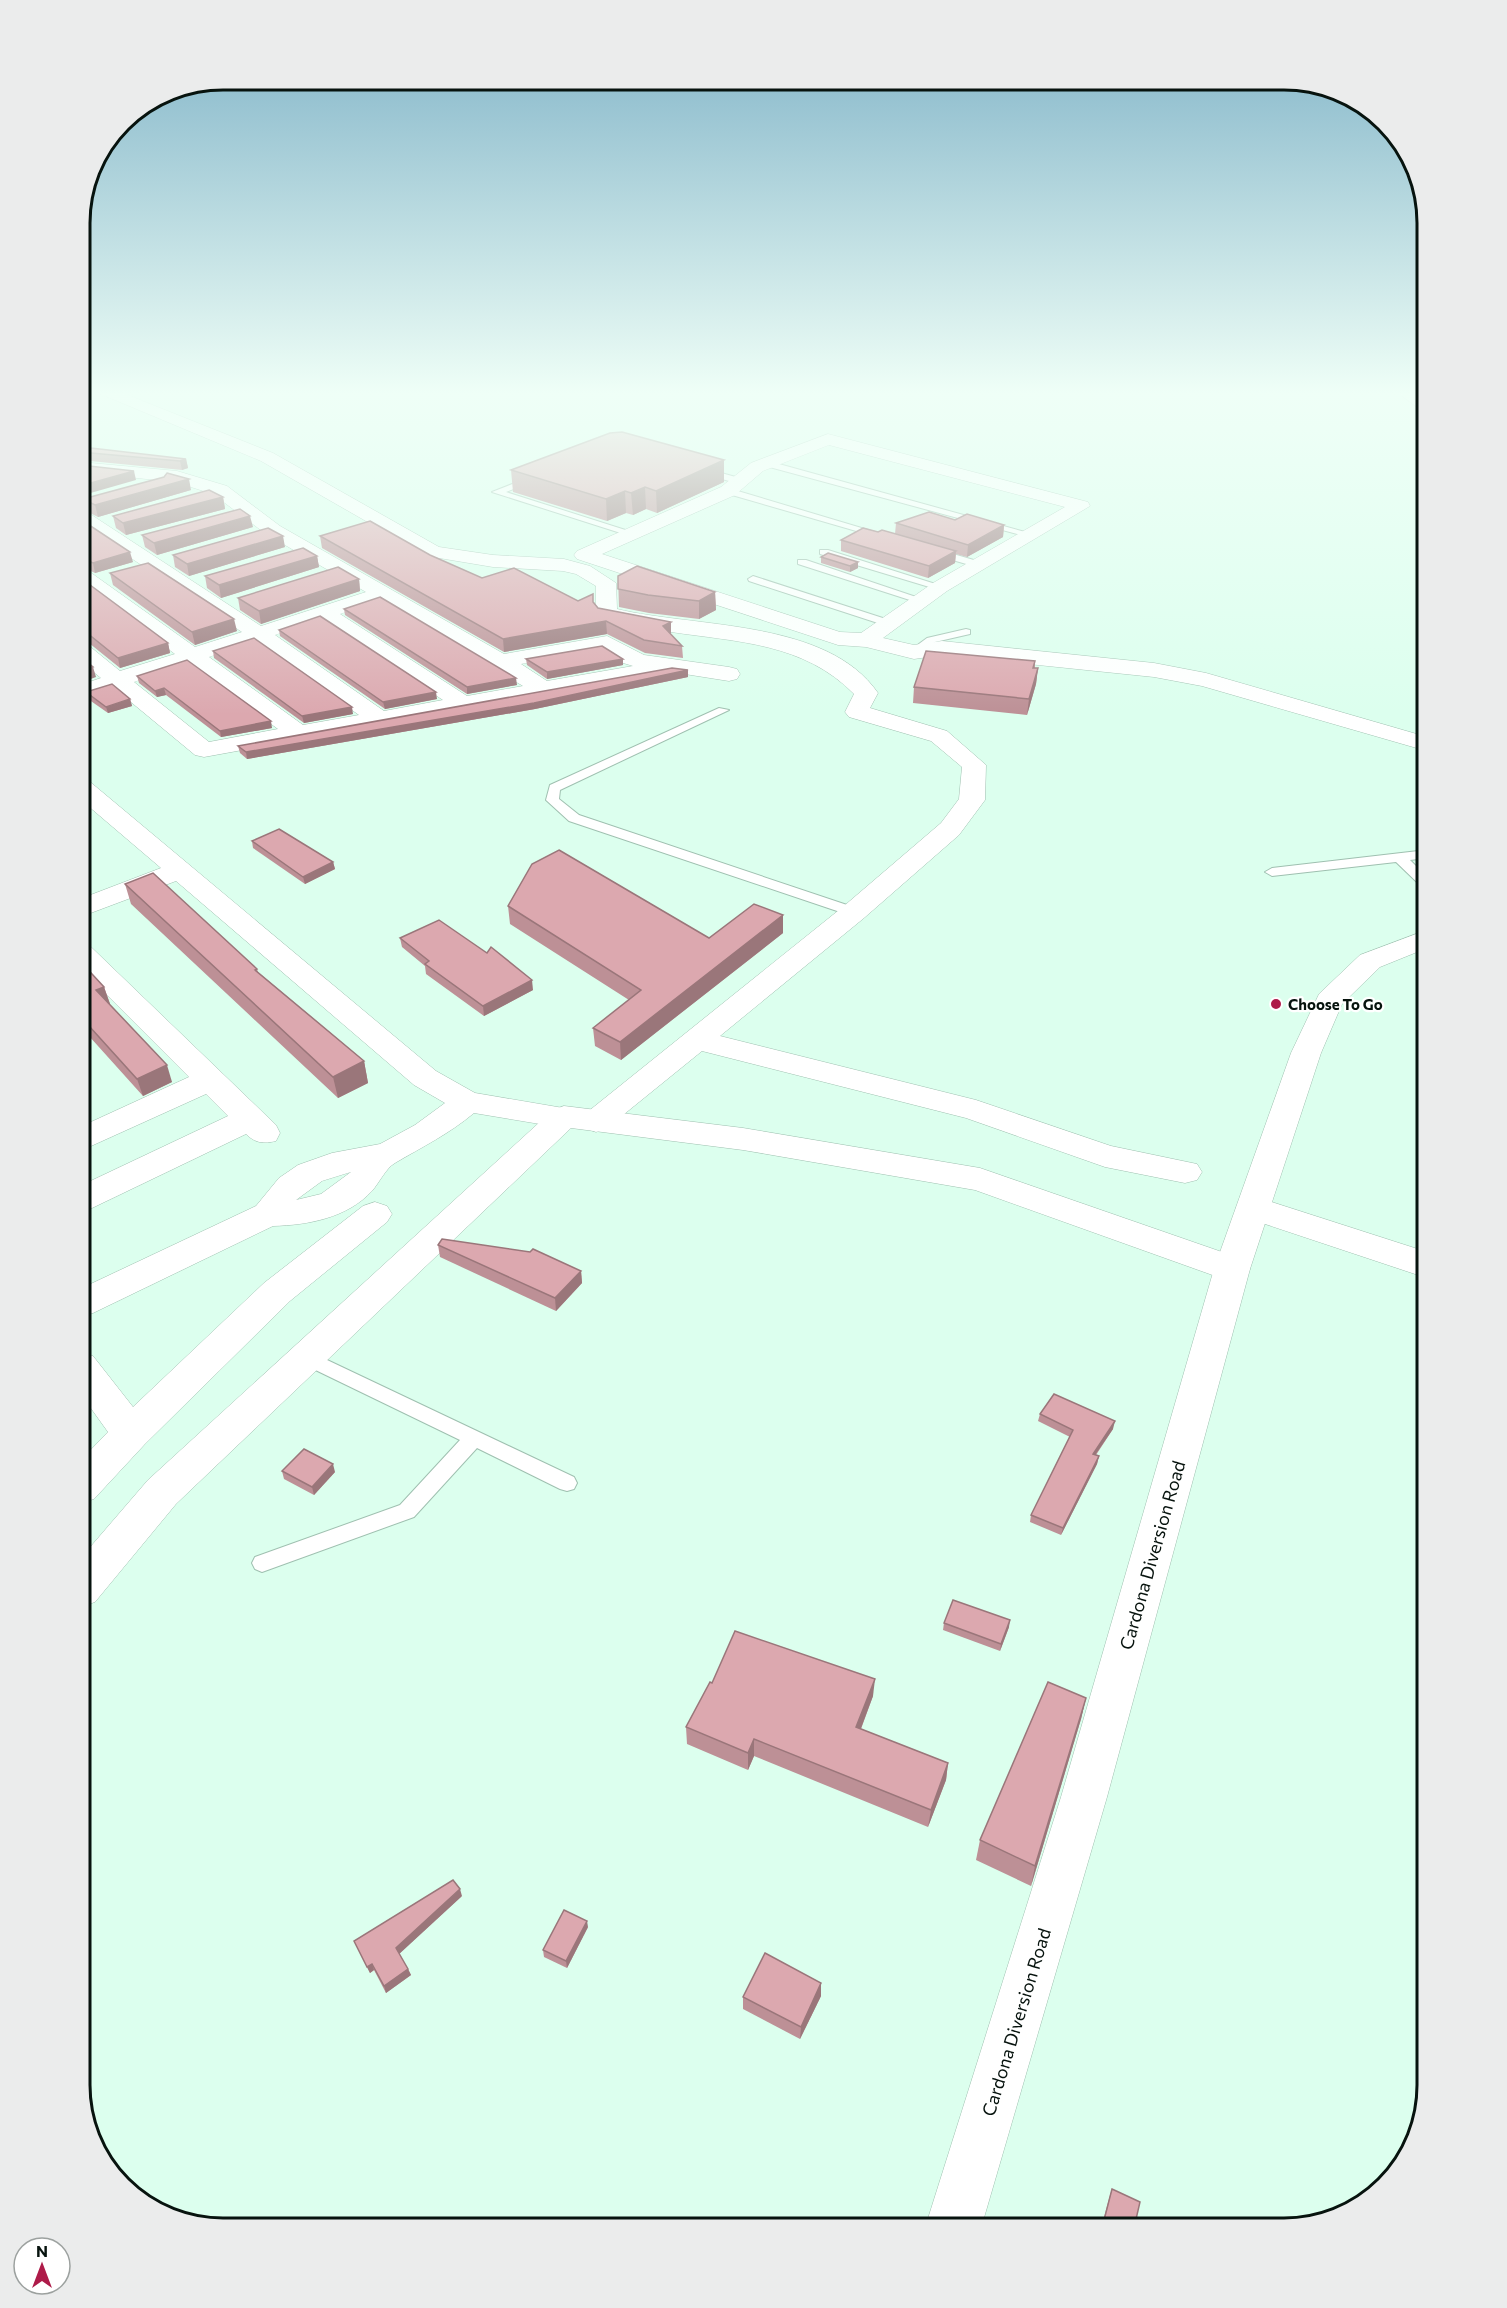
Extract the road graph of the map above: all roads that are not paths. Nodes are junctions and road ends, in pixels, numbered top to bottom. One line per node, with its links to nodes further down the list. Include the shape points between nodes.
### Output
1 (233, 500): 8 (street)
2 (342, 500): 66 (street, via 434,552 493,561 554,563 584,570 606,583 607,614 796,646 854,676 866,693 857,712 939,736 974,765 972,800 950,829)
3 (522, 500): 15 (lane)
4 (705, 500): 15 (street)
5 (775, 500): 14 (lane)
6 (898, 500): 16 (lane)
7 (1057, 500): 16 (street, via 1081,506)
8 (248, 511): 11 (street); 13 (street)
9 (90, 513): 12 (street)
10 (90, 515): 20 (street)
11 (225, 517)
12 (117, 519)
13 (273, 530): 17 (street); 22 (street)
14 (867, 531): 19 (lane); 23 (lane)
15 (633, 534): 43 (street, via 584,555 838,638)
16 (1030, 535): 26 (street)
17 (251, 536)
18 (145, 538): 20 (street)
19 (890, 538)
20 (123, 544): 27 (street)
21 (923, 548): 26 (lane)
22 (307, 550): 24 (street); 28 (street)
23 (824, 552): 34 (lane); 36 (lane, via 802,562)
24 (285, 556)
25 (175, 558): 27 (street)
26 (980, 564): 34 (street)
27 (143, 567): 33 (street)
28 (341, 570): 29 (street); 35 (street)
29 (319, 577)
30 (207, 579): 33 (street)
31 (753, 579): 40 (lane)
32 (91, 580): 45 (street)
33 (185, 585): 38 (street)
34 (940, 587): 36 (street)
35 (382, 594): 39 (street); 47 (street)
36 (920, 600): 40 (street)
37 (241, 601): 38 (street)
38 (219, 608): 42 (street)
39 (324, 613): 42 (street); 54 (street)
40 (888, 623): 43 (street)
41 (966, 632): 44 (lane, via 920,644)
42 (259, 634): 45 (street); 56 (street)
43 (866, 640): 44 (street)
44 (914, 652): 49 (street, via 937,661); 58 (street, via 942,648 1154,670 1229,686)
45 (194, 655): 51 (street); 57 (street)
46 (90, 658): 51 (street)
47 (501, 661): 48 (street, via 608,643 628,657); 53 (street)
48 (670, 666): 50 (street); 53 (street)
49 (1037, 671)
50 (729, 674)
51 (118, 680): 52 (street); 57 (street, via 204,750)
52 (90, 689)
53 (543, 689): 54 (street)
54 (463, 703): 56 (street)
55 (723, 710): 66 (lane, via 554,788 552,800 574,818)
56 (379, 718): 57 (street)
57 (298, 733)
58 (1417, 741)
59 (90, 795): 62 (street)
60 (1417, 856): 61 (lane)
61 (1400, 858): 63 (lane); 64 (lane)
62 (177, 871): 65 (street); 71 (street, via 425,1078)
63 (1272, 872)
64 (1417, 874)
65 (90, 905)
66 (854, 912): 69 (street)
67 (1417, 942): 76 (street, Cardona Diversion Road, via 1370,961 1329,1000 1306,1053)
68 (90, 962): 70 (street)
69 (697, 1040): 72 (street); 74 (street, via 976,1110 1105,1156)
70 (210, 1080): 73 (street); 75 (street, via 257,1126)
71 (467, 1102): 72 (street); 80 (street, via 446,1121 381,1156 368,1178 334,1203 301,1214 268,1214)
72 (580, 1119): 79 (street, via 743,1139 980,1179); 81 (street)
73 (90, 1131)
74 (1185, 1172)
75 (90, 1196)
76 (1253, 1208): 78 (street); 79 (street, Cardona Diversion Road)
77 (375, 1214): 83 (street, via 277,1292)
78 (1417, 1261)
79 (1232, 1269): 89 (street, Cardona Diversion Road, via 1084,1797)
80 (90, 1299)
81 (306, 1357): 84 (lane); 88 (street, via 162,1492)
82 (90, 1379): 83 (street)
83 (131, 1433): 85 (street)
84 (474, 1438): 86 (lane); 87 (lane, via 407,1511)
85 (90, 1476)
86 (567, 1483)
87 (262, 1563)
88 (90, 1576)
89 (956, 2218)

